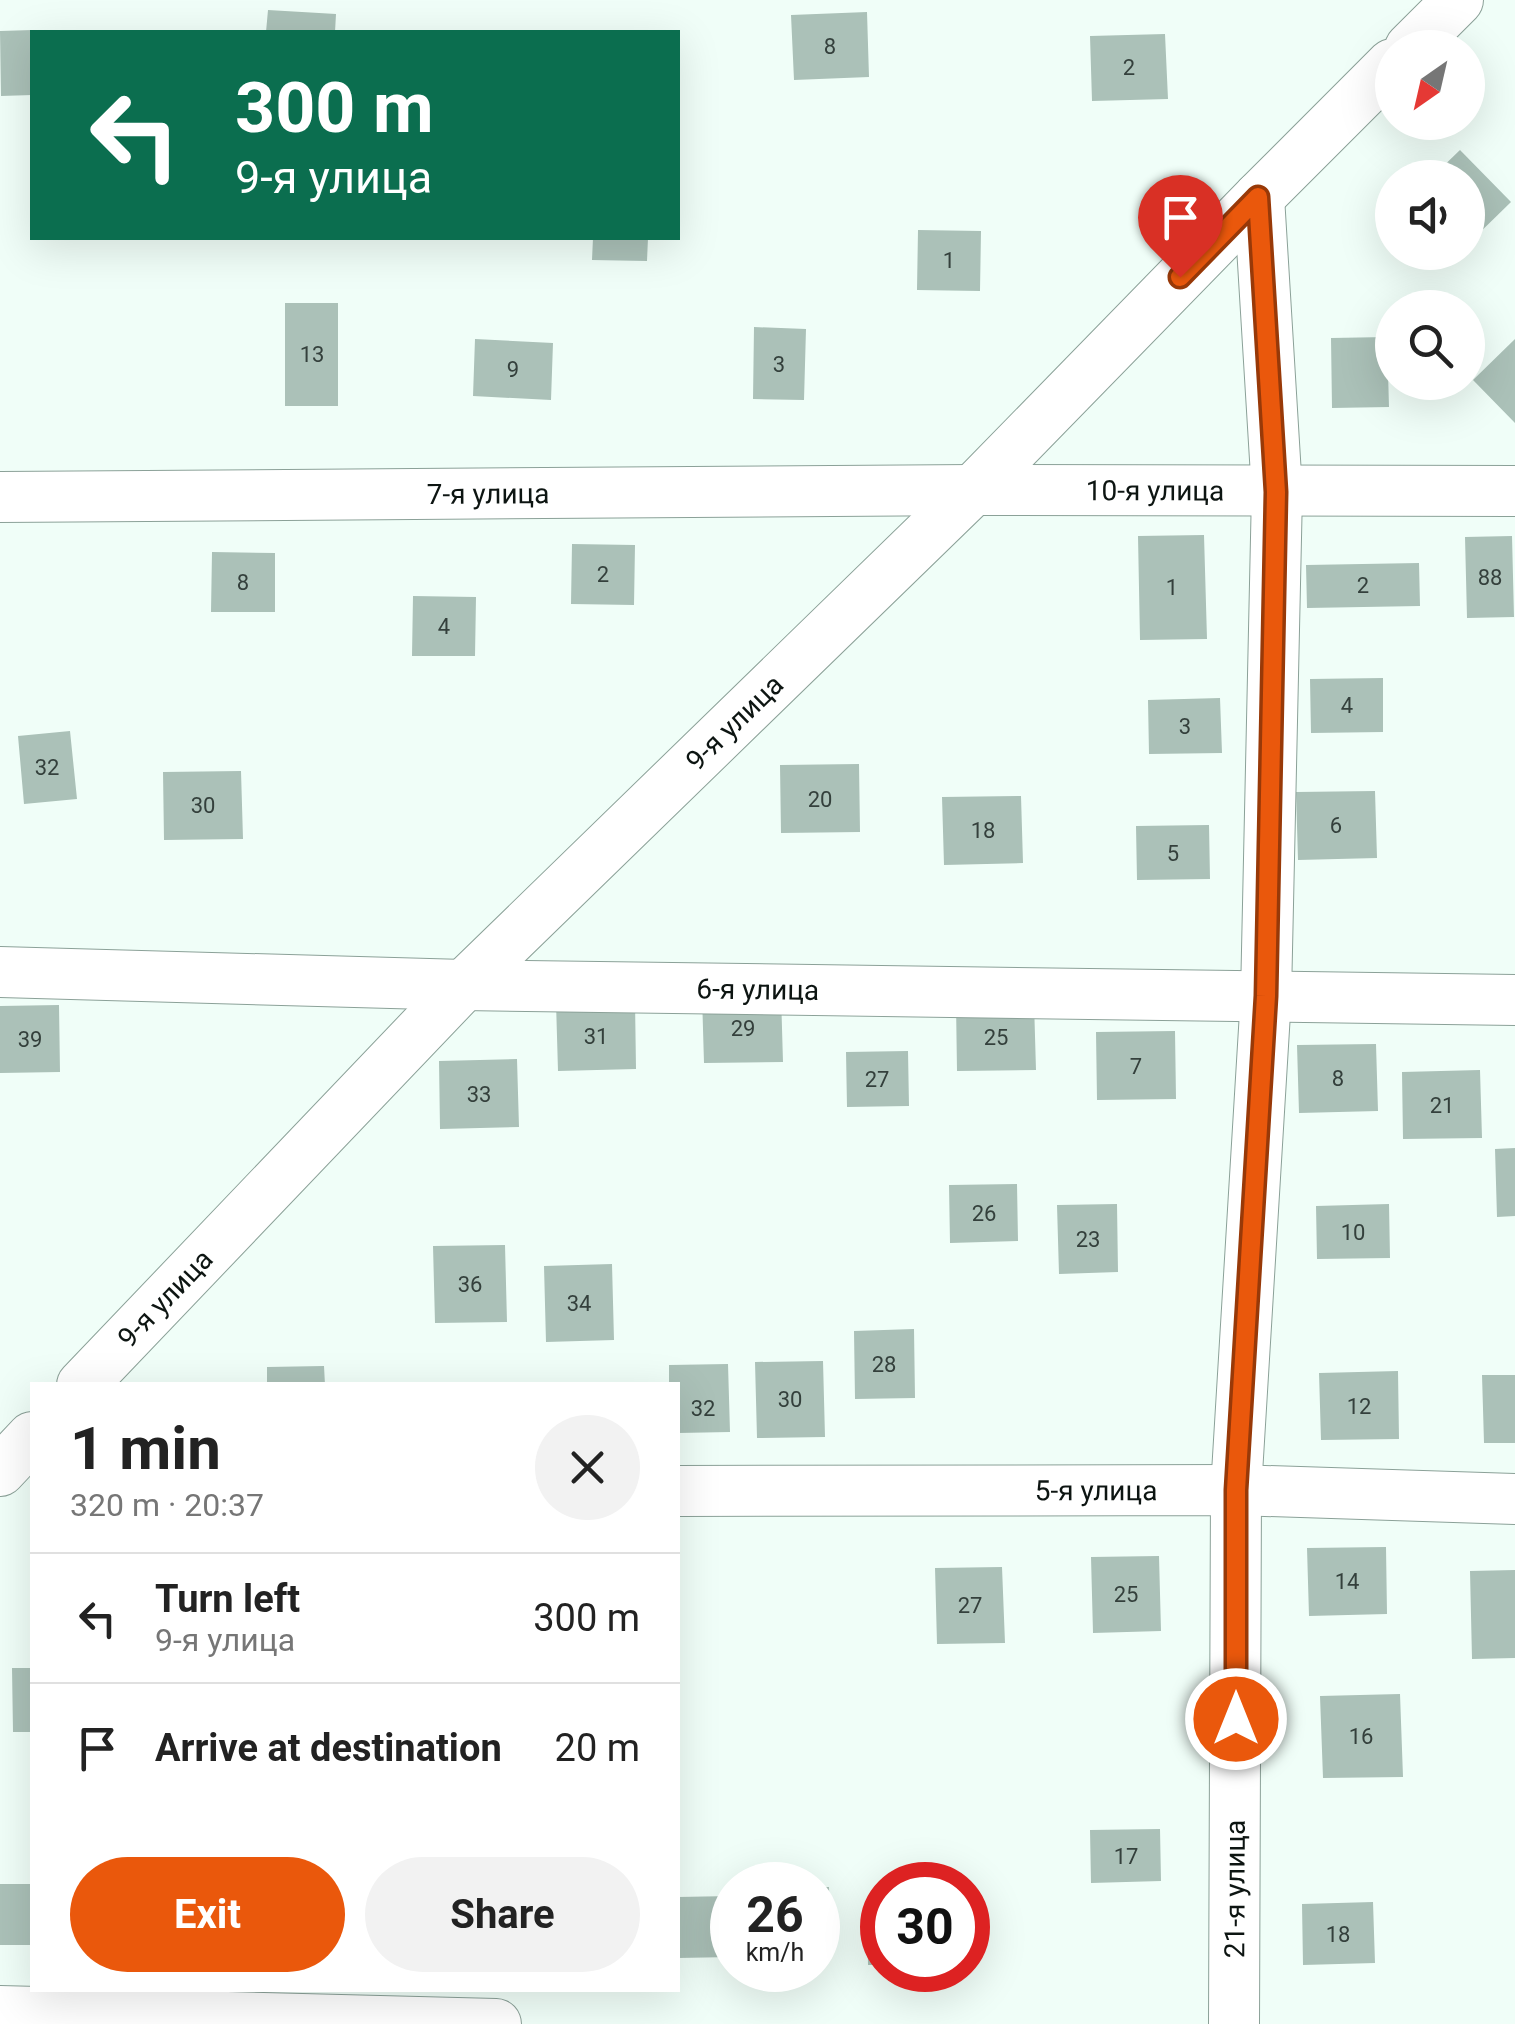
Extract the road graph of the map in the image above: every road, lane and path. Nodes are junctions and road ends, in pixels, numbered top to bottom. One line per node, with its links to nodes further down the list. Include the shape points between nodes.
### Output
1 (1458, 0): 2 (street)
2 (1428, 30)
3 (1375, 81): 4 (street, 9-я улица)
4 (1258, 197): 5 (street, 9-я улица); 7 (street, 21-я улица)
5 (973, 490): 7 (street, 10-я улица); 8 (street, 7-я улица); 10 (street, 9-я улица)
6 (1515, 490): 7 (street, 10-я улица)
7 (1276, 492): 11 (street, 21-я улица)
8 (0, 497)
9 (0, 972): 10 (street, 6-я улица)
10 (464, 985): 11 (street, 6-я улица); 13 (street, 9-я улица)
11 (1266, 996): 12 (street, 6-я улица); 17 (street, 21-я улица)
12 (1515, 1000)
13 (85, 1382)
14 (30, 1439): 15 (street)
15 (0, 1471)
16 (680, 1490): 17 (street, 5-я улица)
17 (1236, 1490): 20 (street, 5-я улица); 23 (street, 21-я улица)
18 (0, 1491): 19 (street)
19 (30, 1491)
20 (1515, 1498)
21 (0, 2011): 22 (street)
22 (496, 2024)
23 (1234, 2024)

